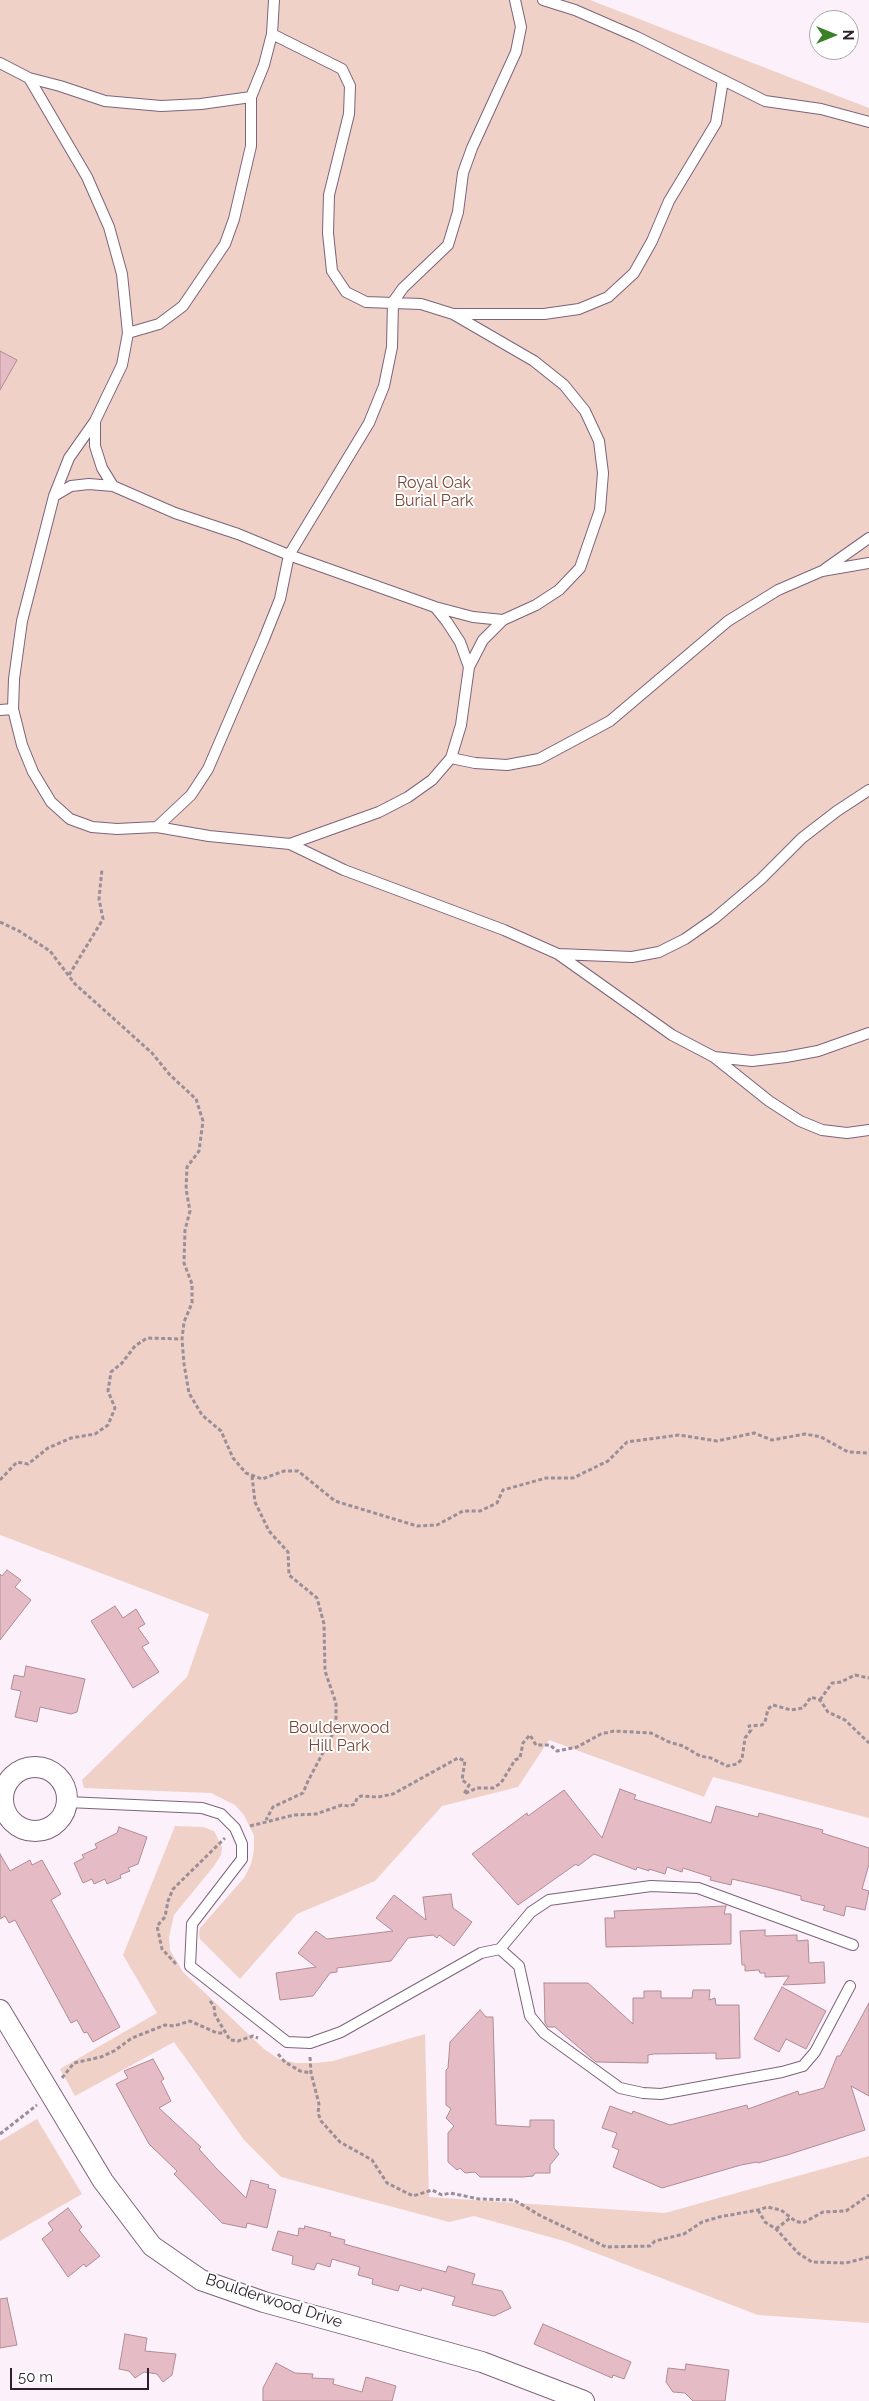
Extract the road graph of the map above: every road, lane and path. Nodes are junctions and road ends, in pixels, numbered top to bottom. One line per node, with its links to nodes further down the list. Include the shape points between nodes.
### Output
1 (274, 0): 4 (lane)
2 (516, 0): 10 (lane, via 521,27 516,52 463,173 458,212 448,245 403,288)
3 (543, 0): 7 (lane, via 638,37)
4 (272, 34): 8 (lane, via 264,65); 10 (lane, via 342,69 350,86 349,114 329,195 332,272 346,292 366,302)
5 (0, 63): 6 (lane)
6 (29, 78): 8 (lane, via 105,101 161,106); 12 (lane, via 87,177 109,227 122,274)
7 (723, 80): 9 (lane, via 766,101 821,109); 11 (lane, via 716,123 669,201 634,273 608,297 579,309 544,314)
8 (250, 97): 12 (lane, via 250,146 234,219 225,244 182,306 159,324)
9 (869, 122)
10 (393, 302): 11 (lane, via 421,304); 17 (lane, via 392,347 384,386 369,423)
11 (453, 314): 21 (lane, via 534,361 564,385 585,410 599,441 604,473 600,510 580,568 559,590)
12 (128, 333): 13 (lane, via 122,364)
13 (95, 421): 14 (lane, via 95,446 102,468); 15 (lane, via 69,458)
14 (113, 486): 15 (lane, via 71,486); 17 (lane, via 175,514)
15 (54, 496): 23 (lane, via 22,621)
16 (869, 538): 19 (lane)
17 (290, 555): 20 (lane); 27 (lane, via 280,599 268,631 208,769 190,795)
18 (869, 563): 19 (lane)
19 (822, 571): 25 (lane, via 778,590 728,621 610,721 570,744 539,759 507,765)
20 (435, 607): 21 (lane, via 473,617); 22 (lane, via 460,642)
21 (503, 620): 22 (lane, via 483,640)
22 (469, 667): 25 (lane, via 461,725)
23 (13, 709): 24 (lane); 27 (lane, via 33,772 52,802 70,819 92,828)
24 (0, 710)
25 (451, 758): 28 (lane, via 432,780 408,797 379,812)
26 (869, 790): 31 (lane, via 802,838 715,918 685,939 658,952 632,957)
27 (157, 827): 28 (lane)
28 (290, 844): 31 (lane, via 344,870 504,930)
29 (102, 869): 32 (path, via 99,899 103,919)
30 (0, 922): 32 (path, via 50,951)
31 (558, 954): 34 (lane, via 672,1035)
32 (69, 975): 36 (path, via 196,1099 203,1121 199,1151 187,1167 190,1211 185,1230 184,1263 192,1284 192,1303 184,1322)
33 (869, 1033): 34 (lane, via 786,1057 752,1061)
34 (714, 1057): 35 (lane, via 768,1101 800,1121 822,1130 847,1133)
35 (869, 1130)
36 (182, 1339): 38 (path, via 189,1393 202,1415 222,1431 233,1458); 39 (path, via 147,1338 135,1346 110,1372 108,1391 115,1408 108,1425 95,1434 71,1438 48,1448 28,1464 17,1462)
37 (869, 1454): 38 (path, via 848,1452 821,1437 805,1434 772,1440 754,1433 717,1441 679,1436 627,1442 608,1461 573,1478 546,1478 503,1490 496,1503 480,1511 463,1511 437,1525 417,1526 335,1501 298,1471 284,1471 262,1479)
38 (252, 1476): 45 (path, via 256,1502 269,1531 288,1552 289,1575 317,1598 324,1624 325,1671 336,1703 336,1728 303,1793 273,1807)
39 (0, 1480)
40 (869, 1678): 41 (path, via 855,1675 832,1683)
41 (820, 1700): 42 (path, via 828,1712 845,1720); 45 (path, via 811,1697 807,1706 791,1710 773,1705 762,1725 749,1726 751,1730 745,1738 742,1759 737,1764 727,1766 651,1733 614,1731 601,1734 577,1748 557,1751 550,1745 536,1745 530,1734 523,1743 520,1758 515,1760 501,1783 493,1788 477,1788 464,1794 469,1785 462,1780 465,1761 458,1758 393,1794 361,1796 349,1806)
42 (869, 1743)
43 (2, 1800): 44 (street, via 11,1778 20,1771 37,1768 53,1772 61,1780); 47 (street)
44 (67, 1802): 46 (lane, via 202,1808 222,1814); 47 (street, via 58,1822 49,1829)
45 (266, 1820): 46 (path)
46 (235, 1828): 50 (path, via 173,1889 157,1932 162,1949); 56 (lane, via 242,1844 242,1859 192,1924 190,1966 287,2042)
47 (8, 1831)
48 (853, 1945): 49 (lane, via 698,1888 651,1886 549,1900 530,1912)
49 (500, 1949): 51 (lane, via 519,1966 530,2016 544,2033 620,2088 643,2093 661,2094 803,2066 815,2052); 56 (lane, via 481,1953 341,2032)
50 (177, 1967)
51 (850, 1986)
52 (209, 2000): 54 (path)
53 (0, 2010): 59 (street, Boulderwood Drive)
54 (224, 2033): 55 (path, via 230,2040 253,2036); 59 (path, via 190,2022 174,2026 165,2024 132,2038 101,2057 74,2063)
55 (261, 2040)
56 (310, 2043): 58 (path)
57 (274, 2049): 58 (path, via 285,2062)
58 (311, 2073): 62 (path, via 321,2121 340,2142 372,2160 386,2183 413,2196 432,2190 442,2195 450,2193 479,2199 514,2200 606,2247 638,2247 684,2234 710,2219)
59 (50, 2094): 60 (path); 66 (street, Boulderwood Drive, via 103,2181 152,2246 201,2280 264,2302 482,2362)
60 (0, 2134)
61 (869, 2195): 63 (path, via 846,2211 823,2212 802,2223)
62 (758, 2210): 63 (path, via 767,2206 776,2208); 64 (path, via 765,2222)
63 (790, 2218): 64 (path)
64 (776, 2229): 65 (path, via 798,2253 812,2262 846,2263)
65 (869, 2257)
66 (584, 2401)

